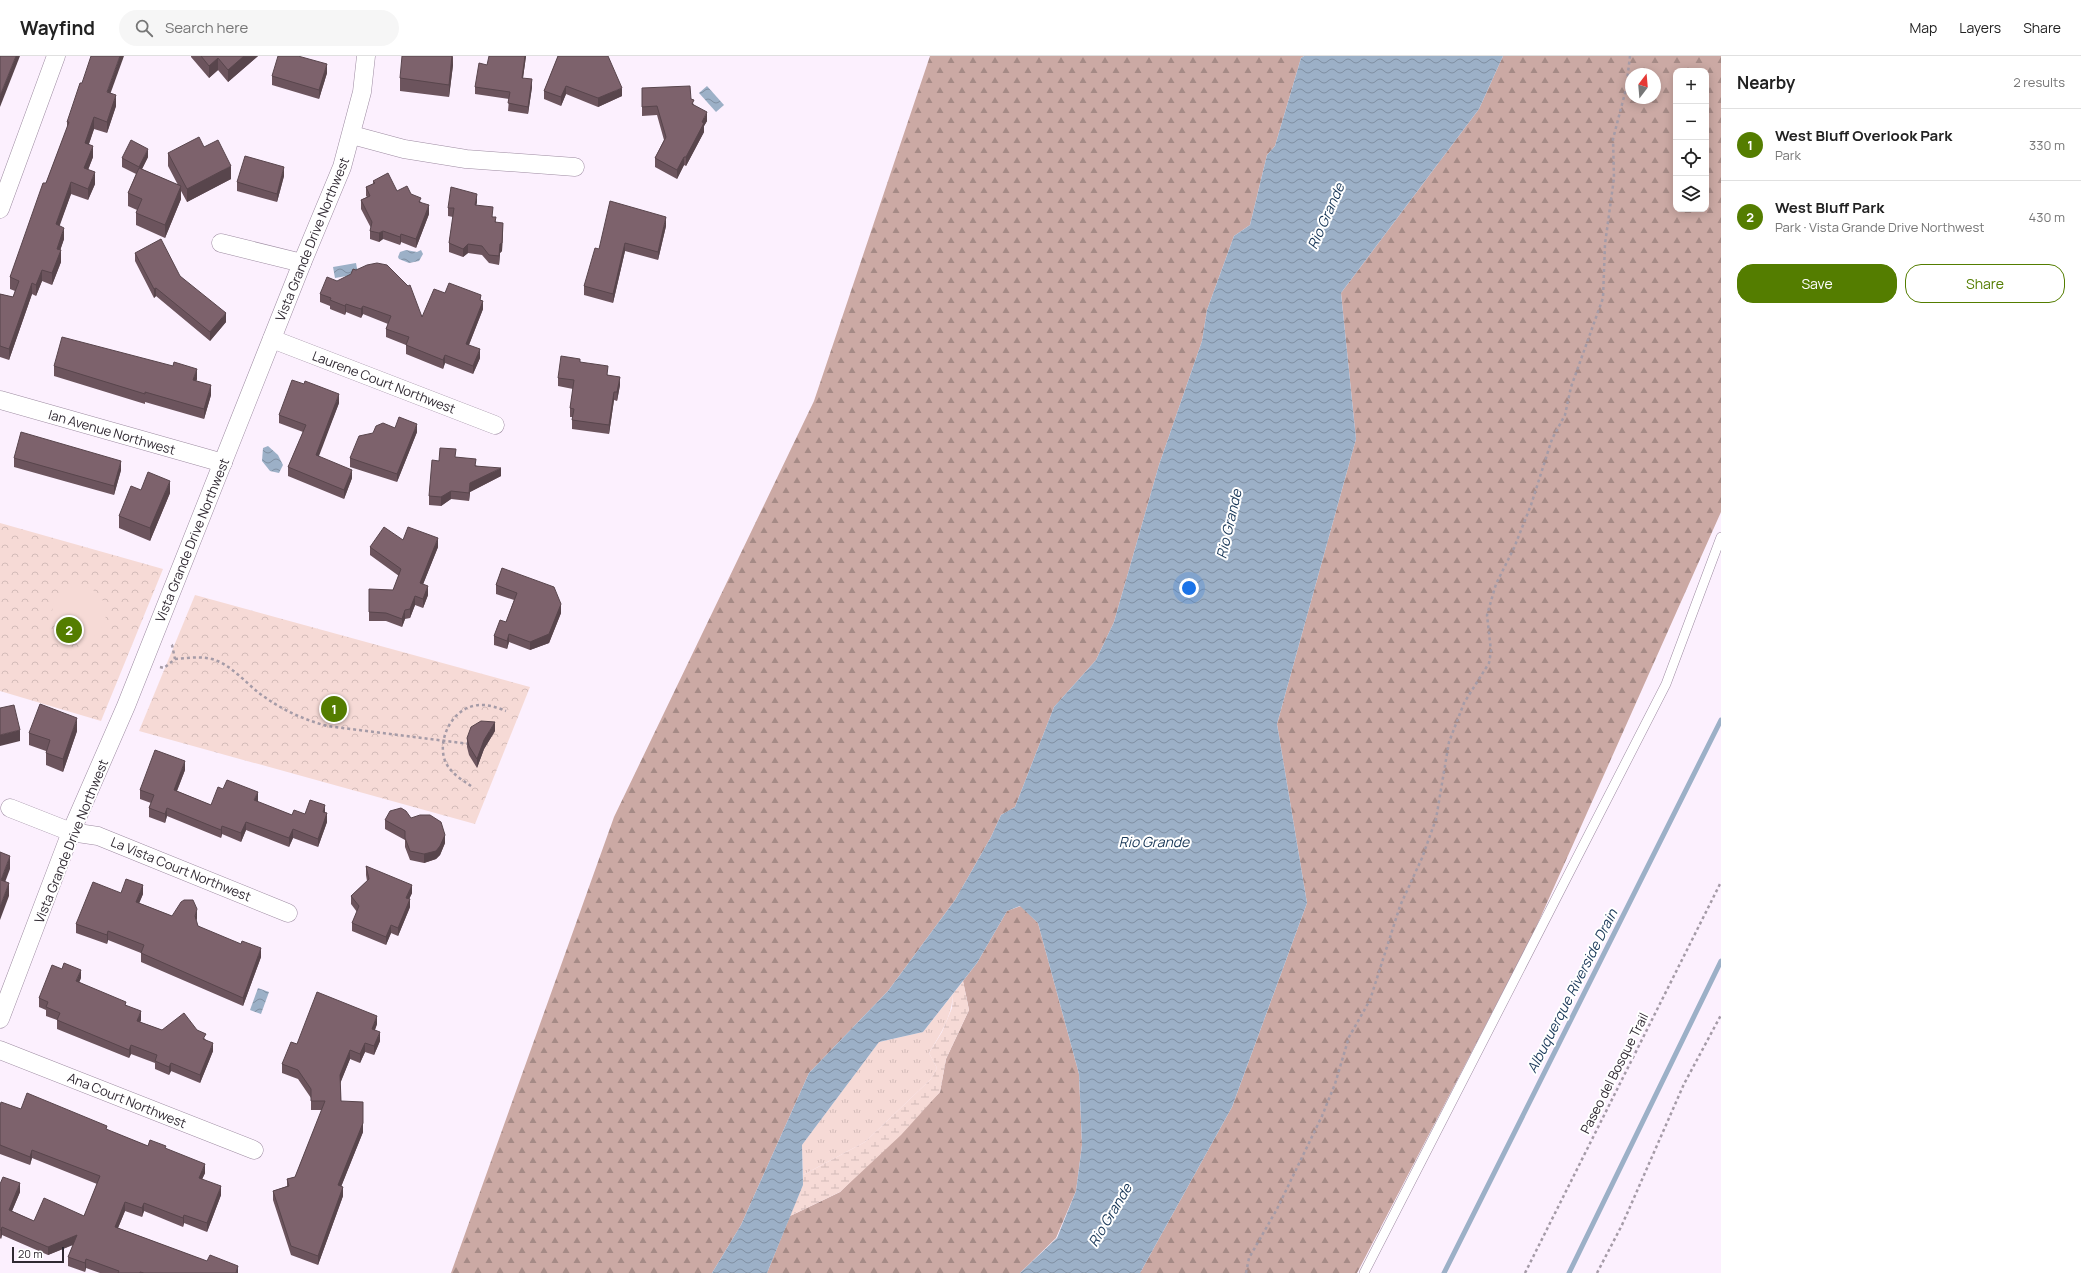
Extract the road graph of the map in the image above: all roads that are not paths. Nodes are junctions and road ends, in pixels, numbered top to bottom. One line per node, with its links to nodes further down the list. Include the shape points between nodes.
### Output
1 (56, 56): 5 (street)
2 (366, 56): 3 (street, Vista Grande Drive Northwest, via 362,92)
3 (352, 135): 4 (street, via 404,149 466,159); 7 (street, Vista Grande Drive Northwest, via 342,167)
4 (575, 167)
5 (0, 208)
6 (221, 243): 7 (street)
7 (302, 263): 8 (street, Vista Grande Drive Northwest)
8 (272, 339): 10 (street, Laurene Court Northwest); 11 (street, Vista Grande Drive Northwest)
9 (0, 400): 11 (street, Ian Avenue Northwest)
10 (495, 425)
11 (223, 463): 14 (street, Vista Grande Drive Northwest, via 126,706)
12 (1721, 537): 19 (lane, via 1666,684)
13 (10, 808): 14 (street, La Vista Court Northwest)
14 (71, 832): 15 (street, La Vista Court Northwest, via 98,836); 16 (street, Vista Grande Drive Northwest)
15 (288, 913)
16 (0, 1019)
17 (0, 1050): 18 (street, Ana Court Northwest)
18 (254, 1150)
19 (1364, 1273)

